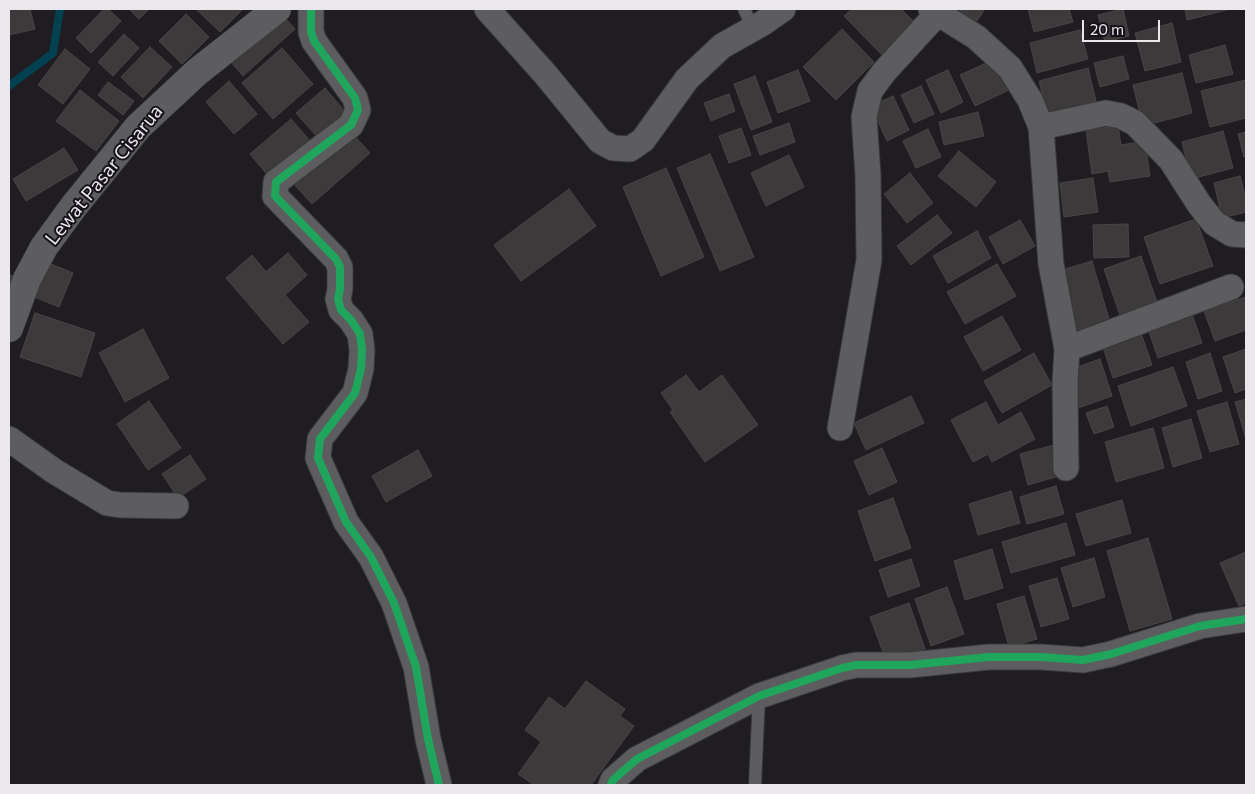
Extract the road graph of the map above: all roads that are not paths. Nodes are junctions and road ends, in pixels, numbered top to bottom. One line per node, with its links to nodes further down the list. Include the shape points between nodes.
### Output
1 (277, 9): 10 (street, Lewat Pasar Cisarua, via 197,72 138,127 44,247)
2 (311, 9): 18 (street, via 314,41 355,98 358,110 351,125 276,182 275,196 336,259 340,267 338,299 341,310 360,334 362,350 355,393 320,439 318,458 346,522 371,558 394,603 416,666)
3 (487, 9): 6 (street, via 600,142 613,148 630,149 643,140 688,79)
4 (783, 9): 6 (street)
5 (934, 11): 7 (street, via 976,37 1010,68 1030,100); 12 (street, via 870,91 864,117 869,260)
6 (749, 18)
7 (1041, 127): 8 (street, via 1106,113 1135,123 1171,160 1214,223 1232,234); 11 (street, via 1051,264)
8 (1246, 234)
9 (1231, 287): 11 (street)
10 (9, 328)
11 (1067, 349): 14 (street)
12 (840, 428)
13 (9, 439): 15 (street, via 108,503)
14 (1066, 468)
15 (176, 506)
16 (1246, 619): 17 (street, via 1200,626 1083,660 989,658 910,665 856,665)
17 (759, 696): 19 (street, via 637,759); 20 (lane)
18 (439, 785)
19 (611, 785)
20 (754, 785)

